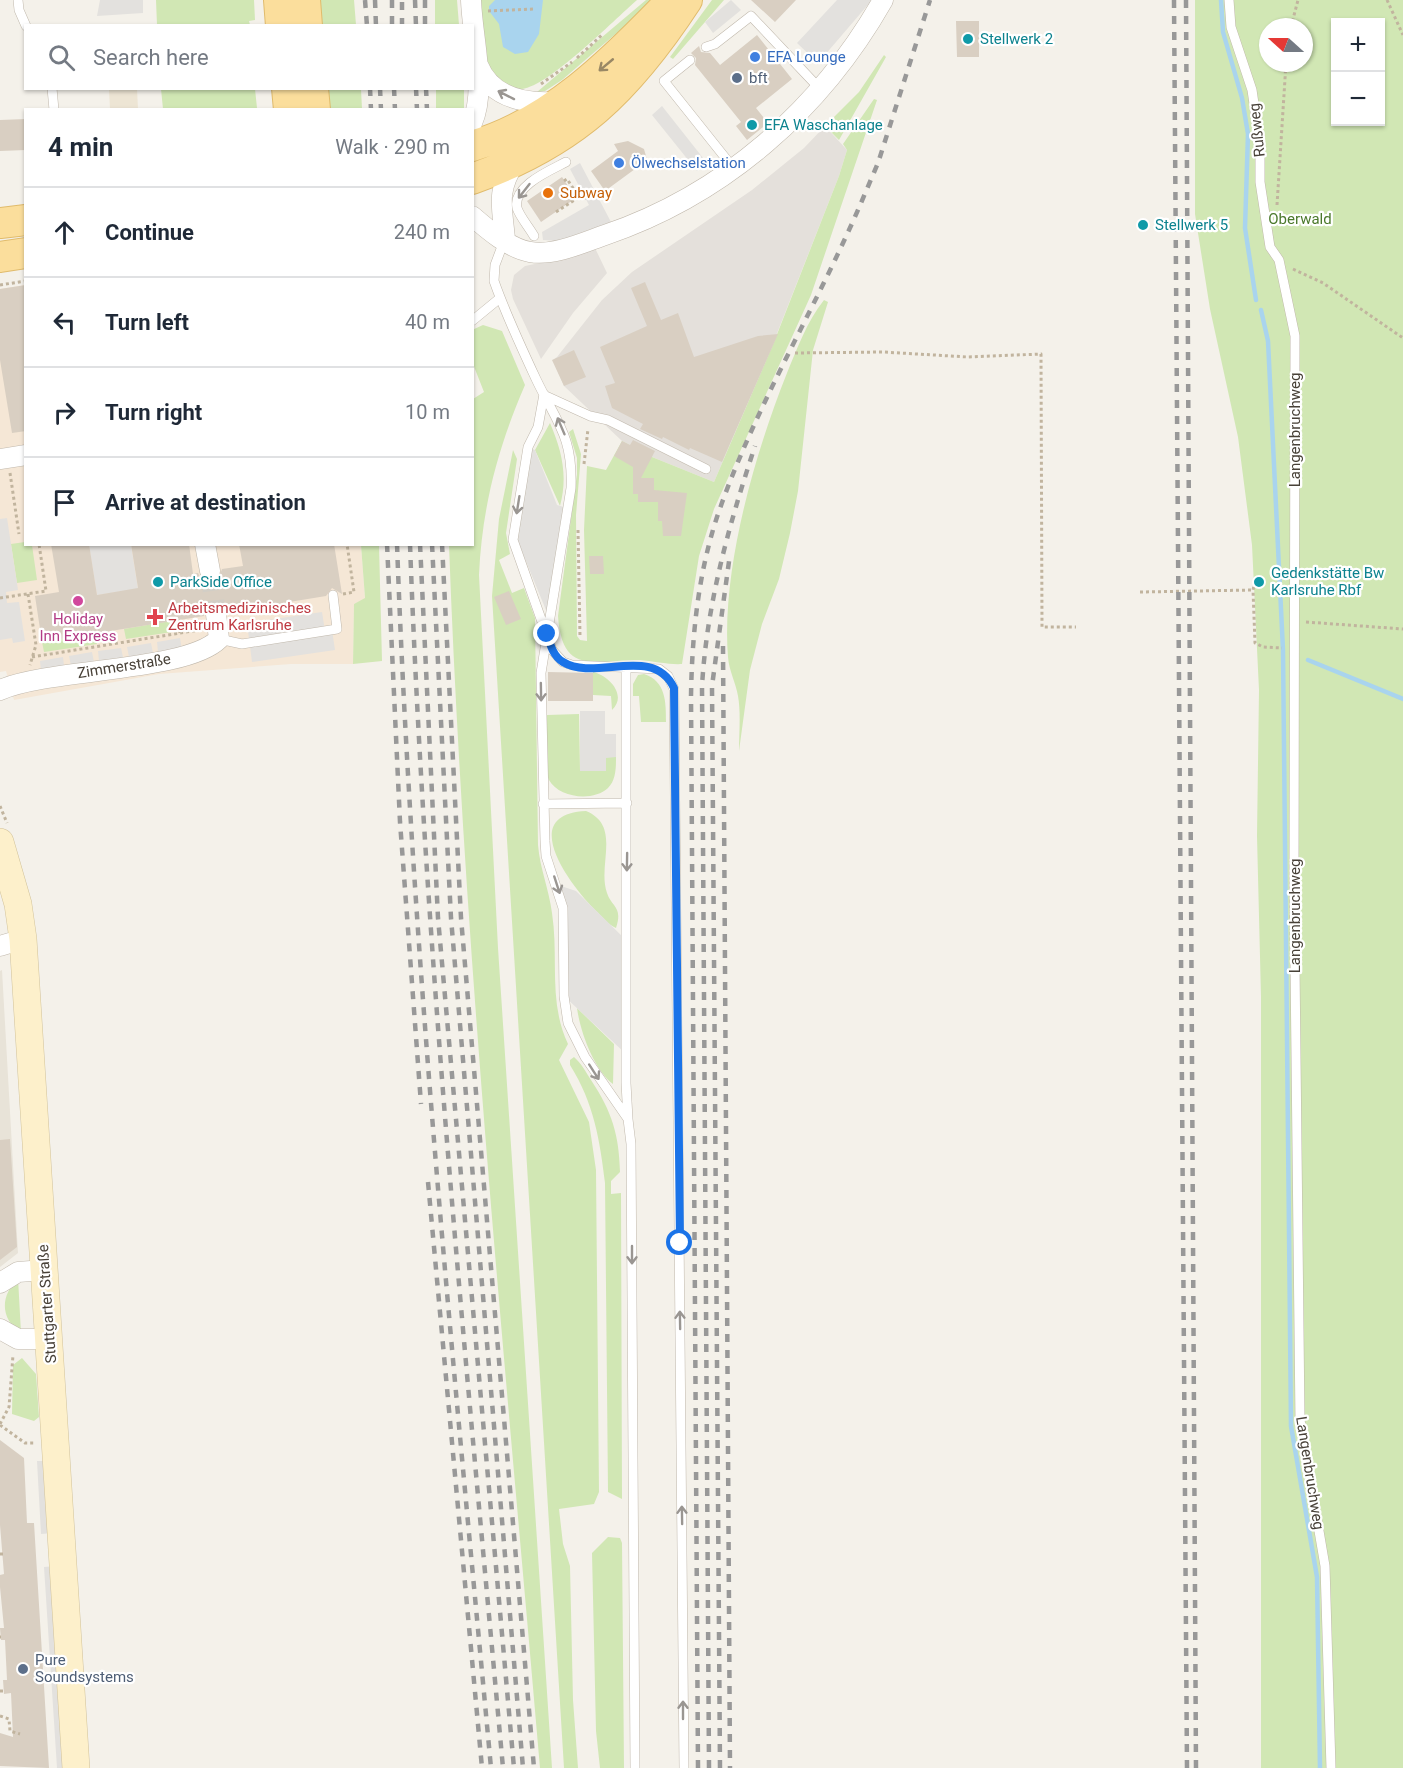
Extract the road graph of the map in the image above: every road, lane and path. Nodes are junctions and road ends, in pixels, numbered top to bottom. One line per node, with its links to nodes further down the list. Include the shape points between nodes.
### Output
1 (18, 0): 13 (lane)
2 (279, 0): 14 (main road)
3 (305, 0): 15 (main road)
4 (672, 0): 29 (main road, one-way to 29, via 615,57)
5 (687, 0): 35 (main road, via 642,66 609,99 552,143)
6 (884, 0): 27 (street, via 855,47)
7 (1229, 0): 51 (lane, Rußweg, via 1231,27 1252,90 1270,247)
8 (1298, 0): 12 (path)
9 (1387, 0): 18 (path)
10 (471, 6): 11 (path); 16 (street)
11 (534, 9)
12 (1293, 18)
13 (25, 24)
14 (281, 24)
15 (307, 24)
16 (473, 24)
17 (609, 29): 28 (path, via 567,66)
18 (1403, 35)
19 (474, 41): 21 (street)
20 (711, 46): 27 (lane, via 751,16)
21 (475, 53): 28 (street, one-way to 21, via 488,83); 33 (street, via 478,99)
22 (690, 60): 37 (lane, via 664,81)
23 (1285, 72): 42 (path)
24 (52, 90): 30 (lane)
25 (287, 90): 31 (main road)
26 (313, 90): 32 (main road)
27 (820, 90): 37 (street, via 793,120)
28 (517, 100): 29 (street)
29 (558, 102): 34 (main road, via 511,130)
30 (54, 108)
31 (289, 108)
32 (315, 108)
33 (474, 115)
34 (474, 145)
35 (515, 162): 38 (main road); 48 (street, via 503,182 500,198)
36 (566, 162): 47 (lane, one-way to 47, via 529,184 518,197 518,210)
37 (735, 170): 48 (street, via 658,214 577,245 534,252)
38 (474, 178)
39 (564, 181): 40 (path, via 567,179)
40 (579, 197): 41 (path); 43 (path)
41 (586, 198)
42 (1277, 207)
43 (556, 212)
44 (474, 217): 48 (street)
45 (24, 220): 46 (main road)
46 (0, 223)
47 (534, 236)
48 (504, 238): 54 (lane, via 494,275)
49 (24, 253): 50 (main road)
50 (0, 257)
51 (1279, 260): 56 (path, via 1323,283); 76 (lane, Langenbruchweg, via 1295,336)
52 (24, 281): 53 (path)
53 (0, 285)
54 (500, 298): 55 (lane); 58 (lane)
55 (474, 319)
56 (1403, 338)
57 (795, 353): 78 (path, via 968,357 1041,354 1042,627)
58 (544, 394): 59 (lane); 81 (lane, one-way to 58, via 572,461 557,416); 81 (lane, one-way to 81, via 538,427 528,447 513,540)
59 (590, 416): 61 (path); 62 (lane, via 608,420)
60 (11, 457): 64 (path)
61 (583, 465)
62 (706, 469)
63 (579, 519): 82 (path)
64 (19, 534)
65 (39, 546): 72 (path, via 46,591)
66 (206, 546): 68 (street)
67 (347, 546): 73 (path, via 354,592)
68 (210, 571)
69 (1255, 581): 70 (path)
70 (1253, 590): 71 (path); 83 (path, via 1255,643)
71 (1140, 592)
72 (28, 594): 74 (path); 84 (path, via 36,645)
73 (333, 596): 77 (lane, via 337,630 242,644)
74 (0, 598)
75 (178, 620): 80 (path)
76 (1296, 621): 79 (path); 104 (lane, Langenbruchweg, via 1294,874 1300,1420 1325,1566)
77 (218, 626): 80 (path); 86 (street, Zimmerstraße, via 210,648 183,656)
78 (1076, 627)
79 (1403, 629)
80 (180, 633): 84 (path)
81 (547, 634): 85 (lane, via 552,650 563,662 588,667); 89 (lane, one-way to 89, via 541,673)
82 (580, 636)
83 (1276, 648)
84 (32, 657): 86 (path)
85 (626, 667): 88 (lane); 103 (lane, one-way to 85, via 675,705 674,688 659,669)
86 (32, 680): 87 (street, Zimmerstraße)
87 (0, 690)
88 (627, 803): 89 (lane); 92 (lane, one-way to 92)
89 (543, 804): 92 (lane, one-way to 92, via 546,856 563,909 568,1023 585,1058)
90 (0, 842): 91 (main road, Stuttgarter Straße, via 18,904)
91 (11, 943): 93 (main road, Stuttgarter Straße)
92 (628, 1119): 102 (lane, one-way to 102, via 632,1179)
93 (44, 1270): 94 (street, via 18,1272); 96 (main road, Stuttgarter Straße)
94 (0, 1283)
95 (2, 1335): 96 (street)
96 (38, 1340): 97 (path, via 12,1356 9,1407); 98 (main road, Stuttgarter Straße)
97 (0, 1424): 98 (path, via 25,1443)
98 (55, 1443): 101 (main road, Stuttgarter Straße)
99 (0, 1716): 100 (path, via 9,1719 9,1731)
100 (20, 1734)
101 (76, 1768)
102 (635, 1768)
103 (684, 1768)
104 (1331, 1768)

